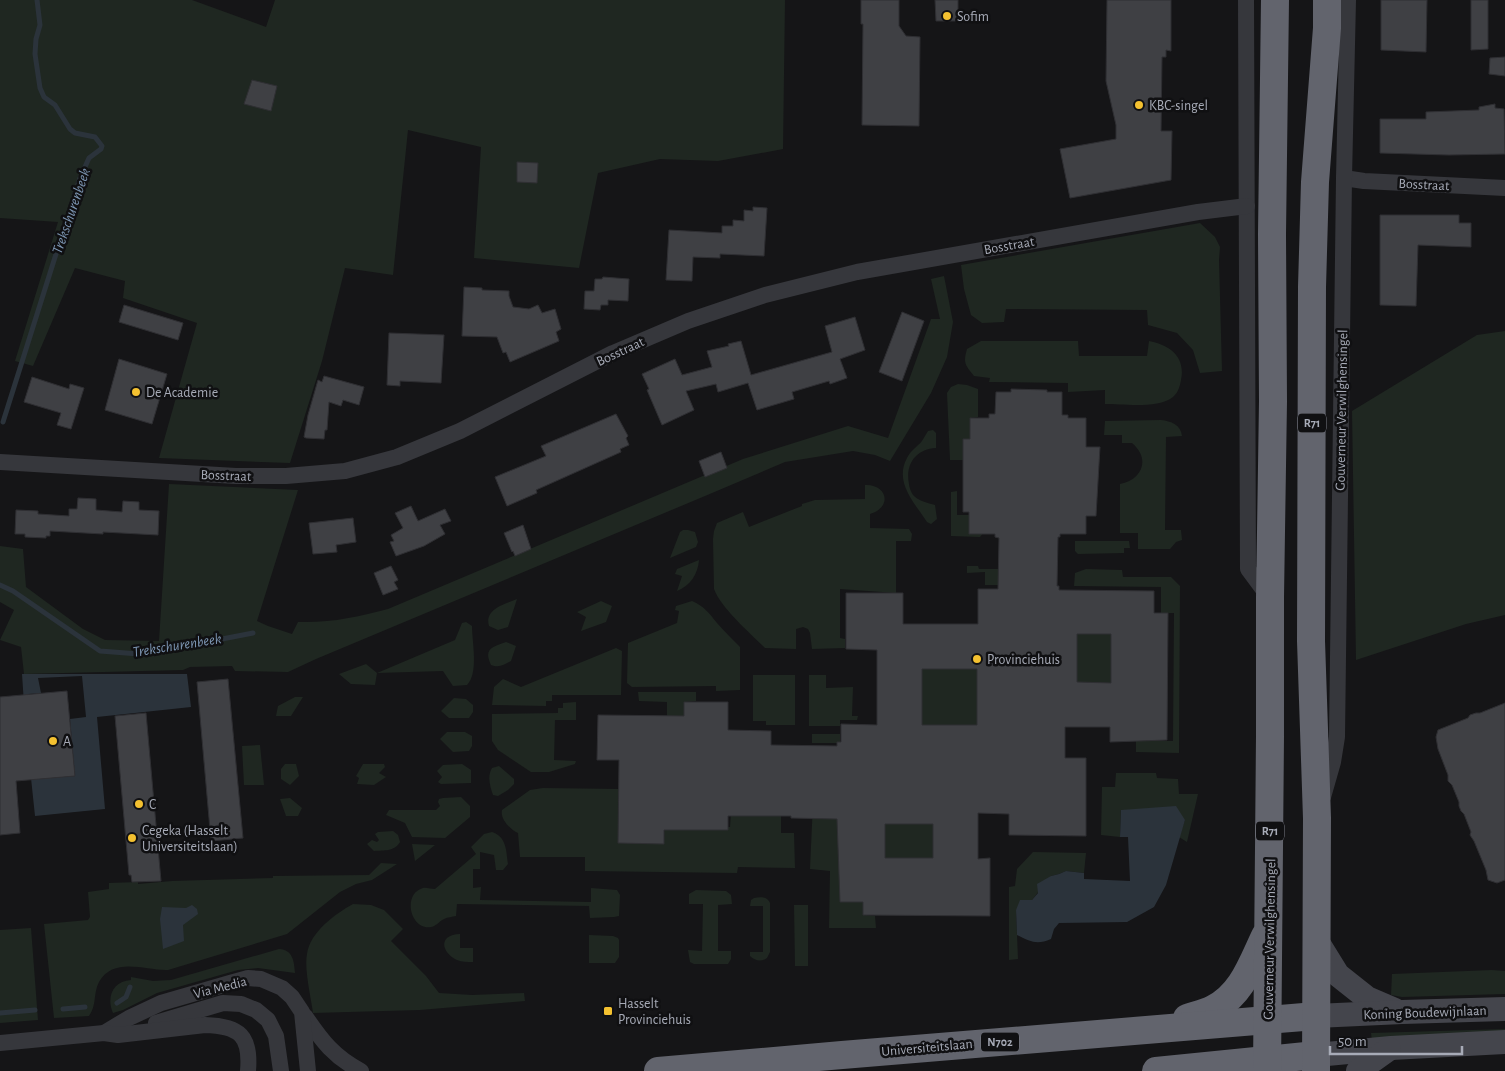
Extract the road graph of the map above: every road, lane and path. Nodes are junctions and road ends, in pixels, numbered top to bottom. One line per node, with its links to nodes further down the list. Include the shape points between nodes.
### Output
1 (1246, 0): 7 (street)
2 (1275, 0): 9 (highway, Gouverneur Verwilghensingel / R71)
3 (1327, 0): 10 (highway, Gouverneur Verwilghensingel / R71, via 1315,182 1312,297 1310,641)
4 (1348, 0): 5 (street, Gouverneur Verwilghensingel)
5 (1344, 178): 6 (street, Bosstraat); 10 (street, Gouverneur Verwilghensingel, via 1337,738)
6 (1505, 188)
7 (1247, 206): 8 (street, Bosstraat, via 857,272 765,295 688,321 613,353 460,431 397,457 345,471 236,476); 9 (street, via 1248,569)
8 (0, 462)
9 (1270, 597): 11 (highway, Gouverneur Verwilghensingel / R71)
10 (1317, 818): 12 (highway, Gouverneur Verwilghensingel / R71)
11 (1269, 925): 17 (highway, Gouverneur Verwilghensingel / R71); 18 (highway, via 1242,983 1229,999 1213,1010)
12 (1317, 941): 15 (main road, via 1338,975 1367,998); 16 (highway, Gouverneur Verwilghensingel / R71)
13 (1505, 1009): 15 (main road, Koning Boudewijnlaan / N702)
14 (302, 1012): 19 (street, Via Media, via 282,988 261,979 248,978 161,1003 129,1018); 27 (street); 28 (street, Via Media, via 328,1047)
15 (1402, 1012): 16 (main road, Koning Boudewijnlaan / N702)
16 (1316, 1016): 17 (highway, Universiteitslaan / N702); 23 (highway, Gouverneur Verwilghensingel / R71)
17 (1268, 1021): 18 (highway, Universiteitslaan / N702); 24 (highway, Gouverneur Verwilghensingel / R71)
18 (1158, 1028): 29 (highway, Universiteitslaan / N702)
19 (111, 1034): 21 (street, Via Media); 25 (street, Via Media, via 205,1025 230,1028 244,1040 249,1052); 26 (street, Via Media, via 222,1003 241,1004 268,1020 276,1036)
20 (1505, 1042): 22 (main road)
21 (0, 1043)
22 (1391, 1048): 23 (main road); 31 (main road)
23 (1316, 1063): 24 (highway)
24 (1267, 1066): 30 (highway)
25 (248, 1071)
26 (281, 1071)
27 (308, 1071)
28 (361, 1071)
29 (658, 1071)
30 (1156, 1071)
31 (1358, 1071)

